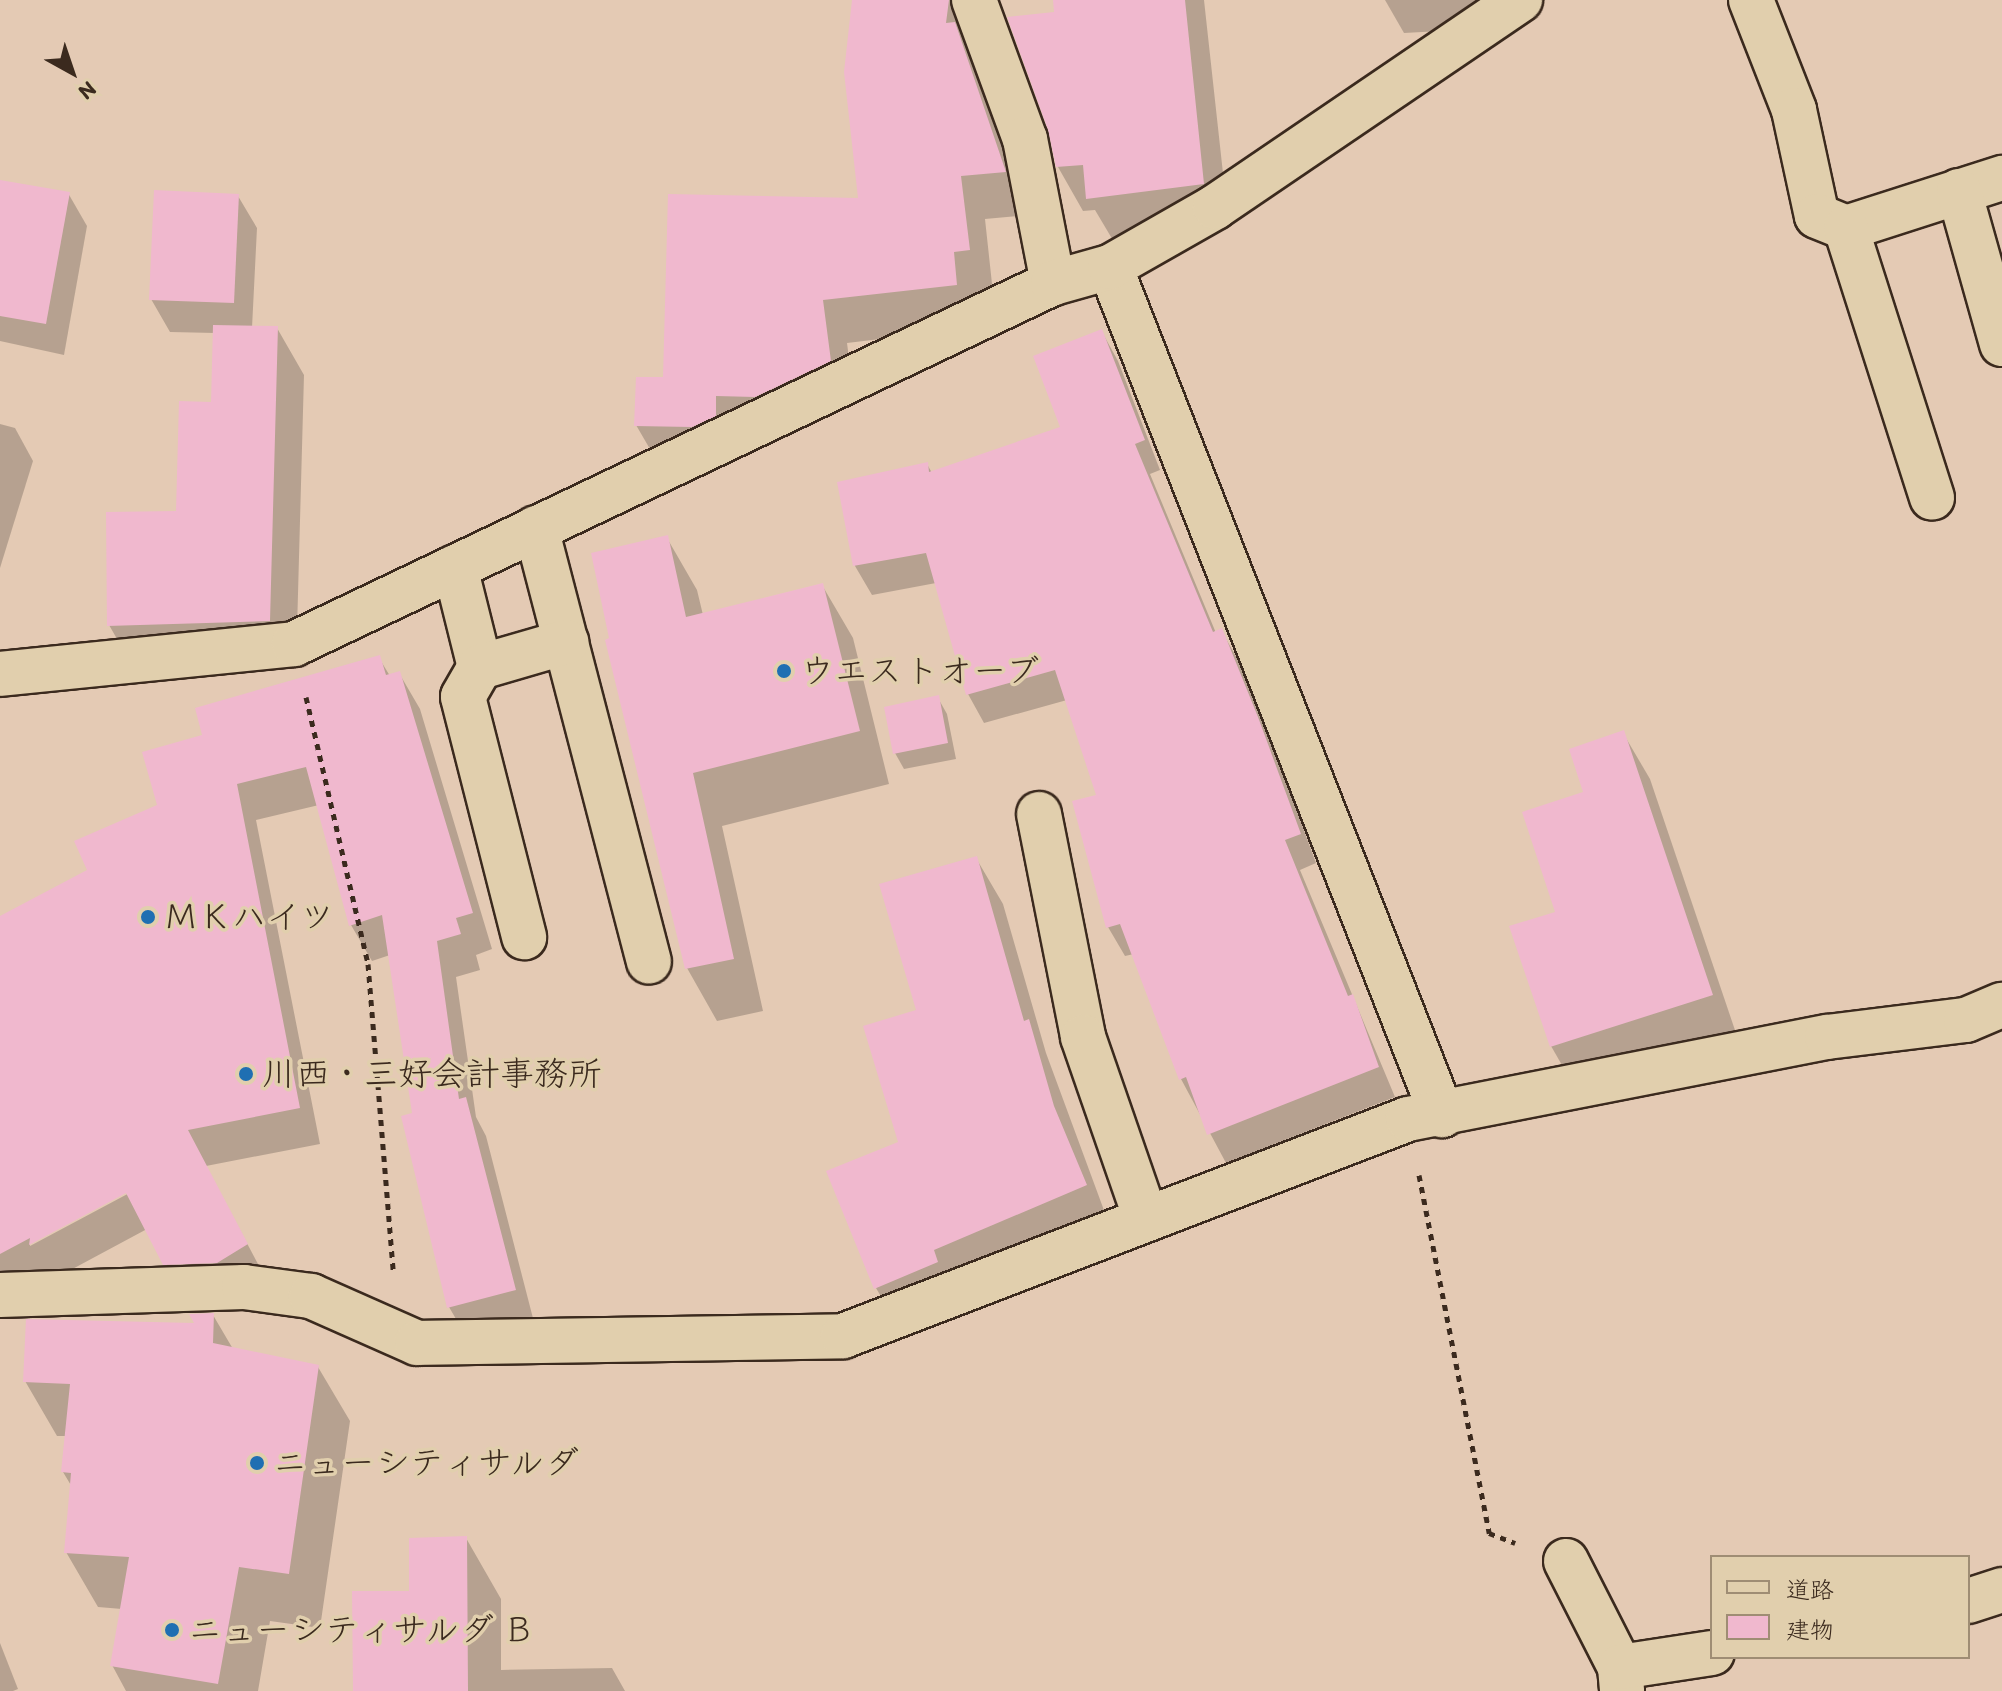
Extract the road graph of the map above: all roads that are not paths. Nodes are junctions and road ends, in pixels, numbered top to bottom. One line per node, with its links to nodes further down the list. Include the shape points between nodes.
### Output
1 (974, 0): 8 (street, via 1025,139)
2 (1520, 0): 7 (street, via 1215,207)
3 (1751, 0): 6 (street, via 1794,110 1817,216)
4 (2002, 178): 5 (street)
5 (1959, 191): 6 (street); 9 (street)
6 (1846, 228): 10 (street)
7 (1110, 267): 8 (street); 20 (street)
8 (1053, 283): 11 (street)
9 (2002, 344)
10 (1932, 498)
11 (536, 528): 12 (street); 13 (street)
12 (455, 567): 14 (street); 15 (street, via 294,644)
13 (566, 642): 14 (street); 18 (street)
14 (480, 667): 17 (street, via 463,697)
15 (0, 674)
16 (1039, 814): 21 (street, via 1083,1037)
17 (524, 937)
18 (649, 962)
19 (2002, 1005): 20 (street, via 1966,1020 1827,1037)
20 (1425, 1117): 21 (street)
21 (1146, 1219): 22 (street, via 843,1336 417,1343 311,1296 244,1287)
22 (0, 1295)
23 (1566, 1561): 27 (street)
24 (2002, 1590): 25 (street)
25 (1970, 1600)
26 (1710, 1654): 27 (street)
27 (1621, 1679)

